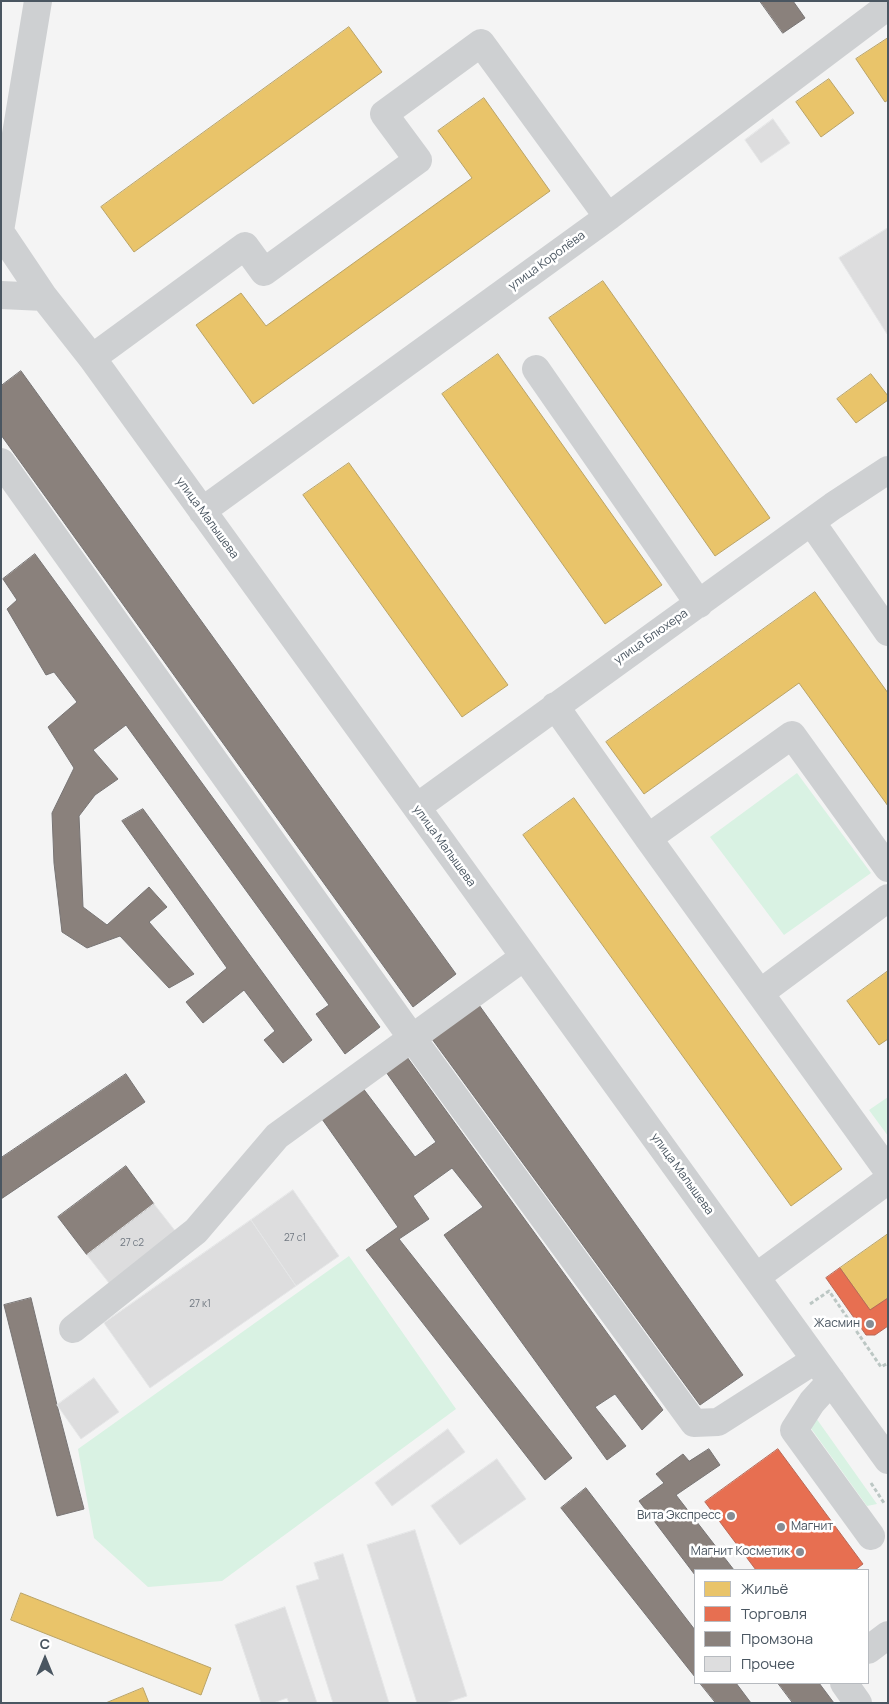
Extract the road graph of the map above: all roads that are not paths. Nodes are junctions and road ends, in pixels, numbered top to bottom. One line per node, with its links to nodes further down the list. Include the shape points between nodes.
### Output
1 (38, 1): 4 (street)
2 (888, 6): 3 (street, улица Королёва)
3 (608, 217): 8 (street, via 481,43 384,114 418,160 264,272 245,246); 12 (street, улица Королёва)
4 (1, 225)
5 (1, 233): 7 (street, улица Малышева)
6 (1, 295): 7 (street)
7 (44, 297): 8 (street, улица Малышева)
8 (92, 358): 12 (street, улица Малышева)
9 (536, 370): 14 (street)
10 (1, 462): 23 (street)
11 (888, 470): 13 (street, улица Блюхера)
12 (202, 511): 17 (street, улица Малышева)
13 (812, 523): 14 (street, улица Блюхера); 15 (street)
14 (699, 604): 16 (street, улица Блюхера)
15 (888, 632)
16 (556, 706): 17 (street, улица Блюхера); 18 (street)
17 (417, 807): 21 (street, улица Малышева)
18 (648, 838): 19 (street, via 792,735); 22 (street)
19 (888, 868)
20 (888, 898): 22 (street)
21 (524, 957): 23 (street); 26 (street, улица Малышева)
22 (760, 993): 24 (street)
23 (412, 1038): 27 (street, via 277,1136 196,1231); 28 (street, via 694,1423 718,1422)
24 (888, 1171)
25 (888, 1180): 26 (street)
26 (756, 1277): 28 (street, улица Малышева)
27 (73, 1329)
28 (823, 1370): 29 (street, улица Малышева); 31 (street, via 812,1402 794,1430)
29 (880, 1432): 30 (street, улица Малышева)
30 (888, 1460)
31 (871, 1536)
32 (888, 1635): 33 (street)
33 (869, 1649)
34 (845, 1684): 35 (street)
35 (858, 1703)

